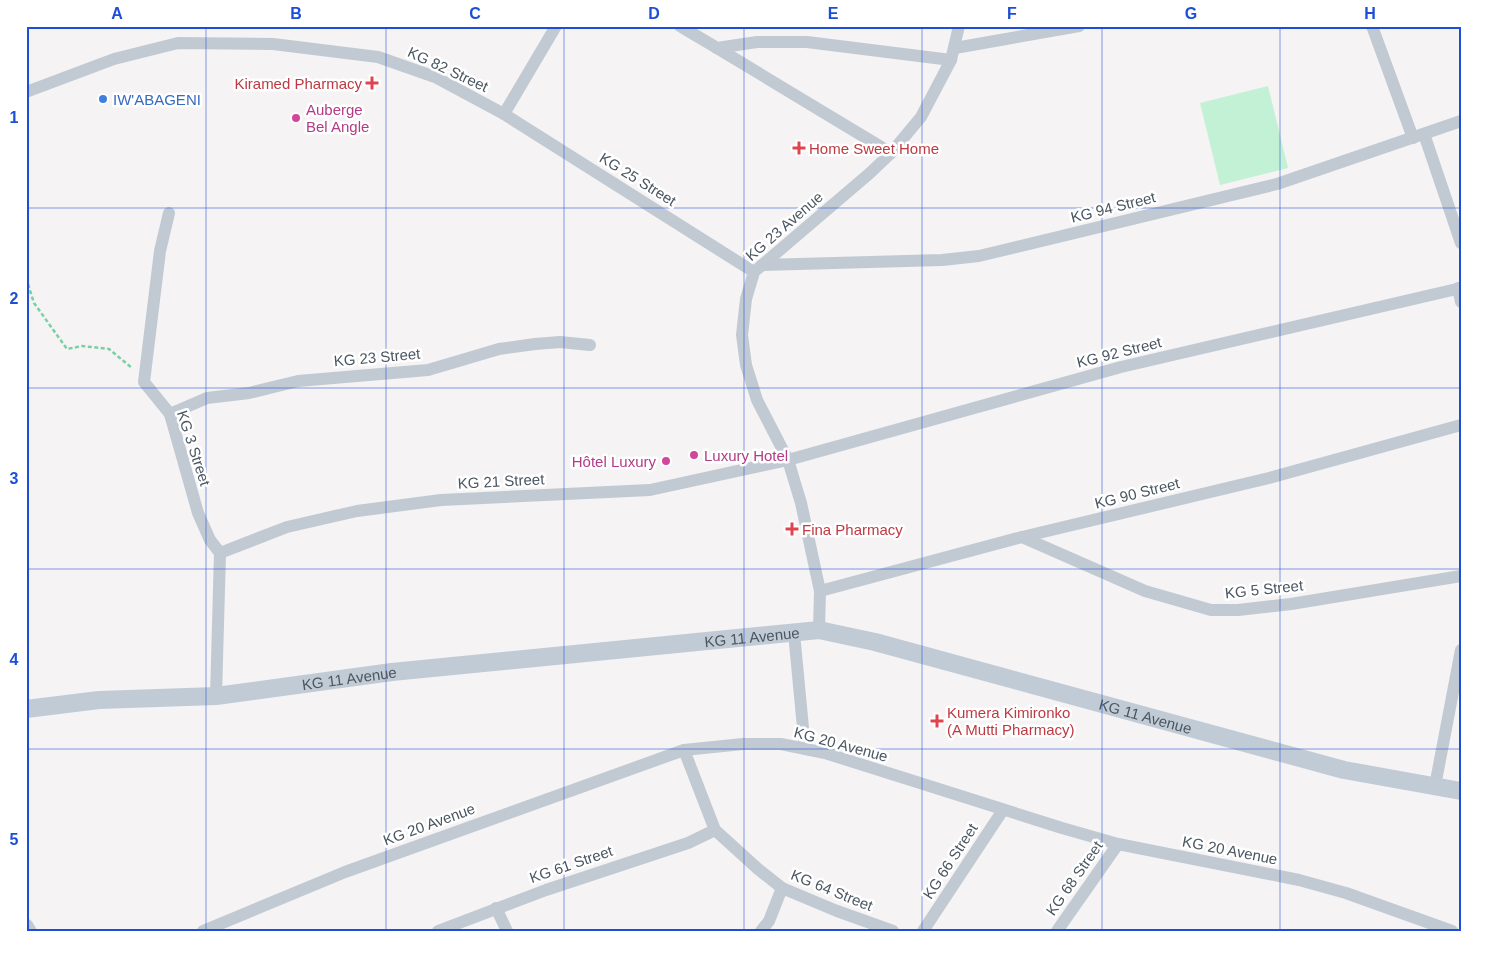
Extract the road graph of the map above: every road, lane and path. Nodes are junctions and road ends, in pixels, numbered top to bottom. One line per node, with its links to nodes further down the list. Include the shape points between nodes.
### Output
1 (556, 26): 9 (street)
2 (680, 26): 6 (street)
3 (959, 26): 7 (street, KG 23 Avenue)
4 (1079, 26): 7 (street)
5 (1372, 26): 11 (street)
6 (717, 48): 7 (street, via 756,42 807,42); 12 (street)
7 (953, 54): 12 (street, KG 23 Avenue, via 921,117)
8 (26, 92): 9 (street, KG 82 Street, via 114,59 178,42 272,44 378,57 435,77)
9 (504, 114): 15 (street, KG 25 Street)
10 (1461, 121): 11 (street, KG 94 Street)
11 (1418, 136): 14 (street); 15 (street, KG 94 Street, via 1277,184 979,256)
12 (891, 153): 15 (street, KG 23 Avenue)
13 (169, 213): 20 (street, via 160,251)
14 (1461, 243)
15 (758, 268): 23 (street, KG 23 Avenue, via 743,314 746,365 757,400)
16 (26, 278): 20 (path, via 34,303 61,344 67,349 82,346 109,349)
17 (1459, 288): 18 (street); 23 (street, KG 92 Street, via 1121,367)
18 (1461, 302)
19 (590, 345): 21 (street, KG 23 Street, via 535,344 499,349 428,370 298,381 250,393 207,398)
20 (144, 382): 21 (street, KG 3 Street)
21 (170, 414): 25 (street, KG 3 Street, via 198,513)
22 (1461, 425): 24 (street, KG 90 Street, via 1269,478)
23 (788, 460): 25 (street, KG 21 Street, via 650,490 441,500 357,511 287,527); 27 (street, KG 23 Avenue)
24 (1022, 538): 26 (street, KG 5 Street, via 1145,591 1211,610 1291,604); 27 (street, KG 90 Street)
25 (220, 553): 31 (street)
26 (1461, 576)
27 (820, 591): 28 (street, KG 23 Avenue)
28 (819, 630): 29 (main road, KG 11 Avenue); 35 (main road, KG 11 Avenue, via 874,642 1344,770)
29 (794, 633): 31 (main road, KG 11 Avenue, via 392,672); 33 (street)
30 (1461, 650): 35 (street)
31 (216, 696): 32 (main road, KG 11 Avenue, via 99,700)
32 (26, 709)
33 (805, 749): 34 (street, KG 20 Avenue, via 781,744 743,744); 37 (street, KG 20 Avenue)
34 (684, 750): 38 (street, KG 64 Street); 44 (street, KG 20 Avenue, via 345,872)
35 (1435, 786): 36 (main road, KG 11 Avenue)
36 (1461, 791)
37 (1003, 810): 39 (street, KG 20 Avenue); 49 (street, KG 66 Street)
38 (715, 830): 40 (street, KG 64 Street); 41 (street, KG 61 Street)
39 (1118, 844): 50 (street, KG 68 Street); 51 (street, KG 20 Avenue, via 1299,880 1346,893)
40 (782, 888): 47 (street); 48 (street, KG 64 Street)
41 (496, 908): 45 (street, KG 61 Street); 46 (street)
42 (26, 926): 43 (street)
43 (29, 931)
44 (203, 931)
45 (438, 931)
46 (507, 931)
47 (762, 931)
48 (893, 931)
49 (923, 931)
50 (1057, 931)
51 (1452, 931)

